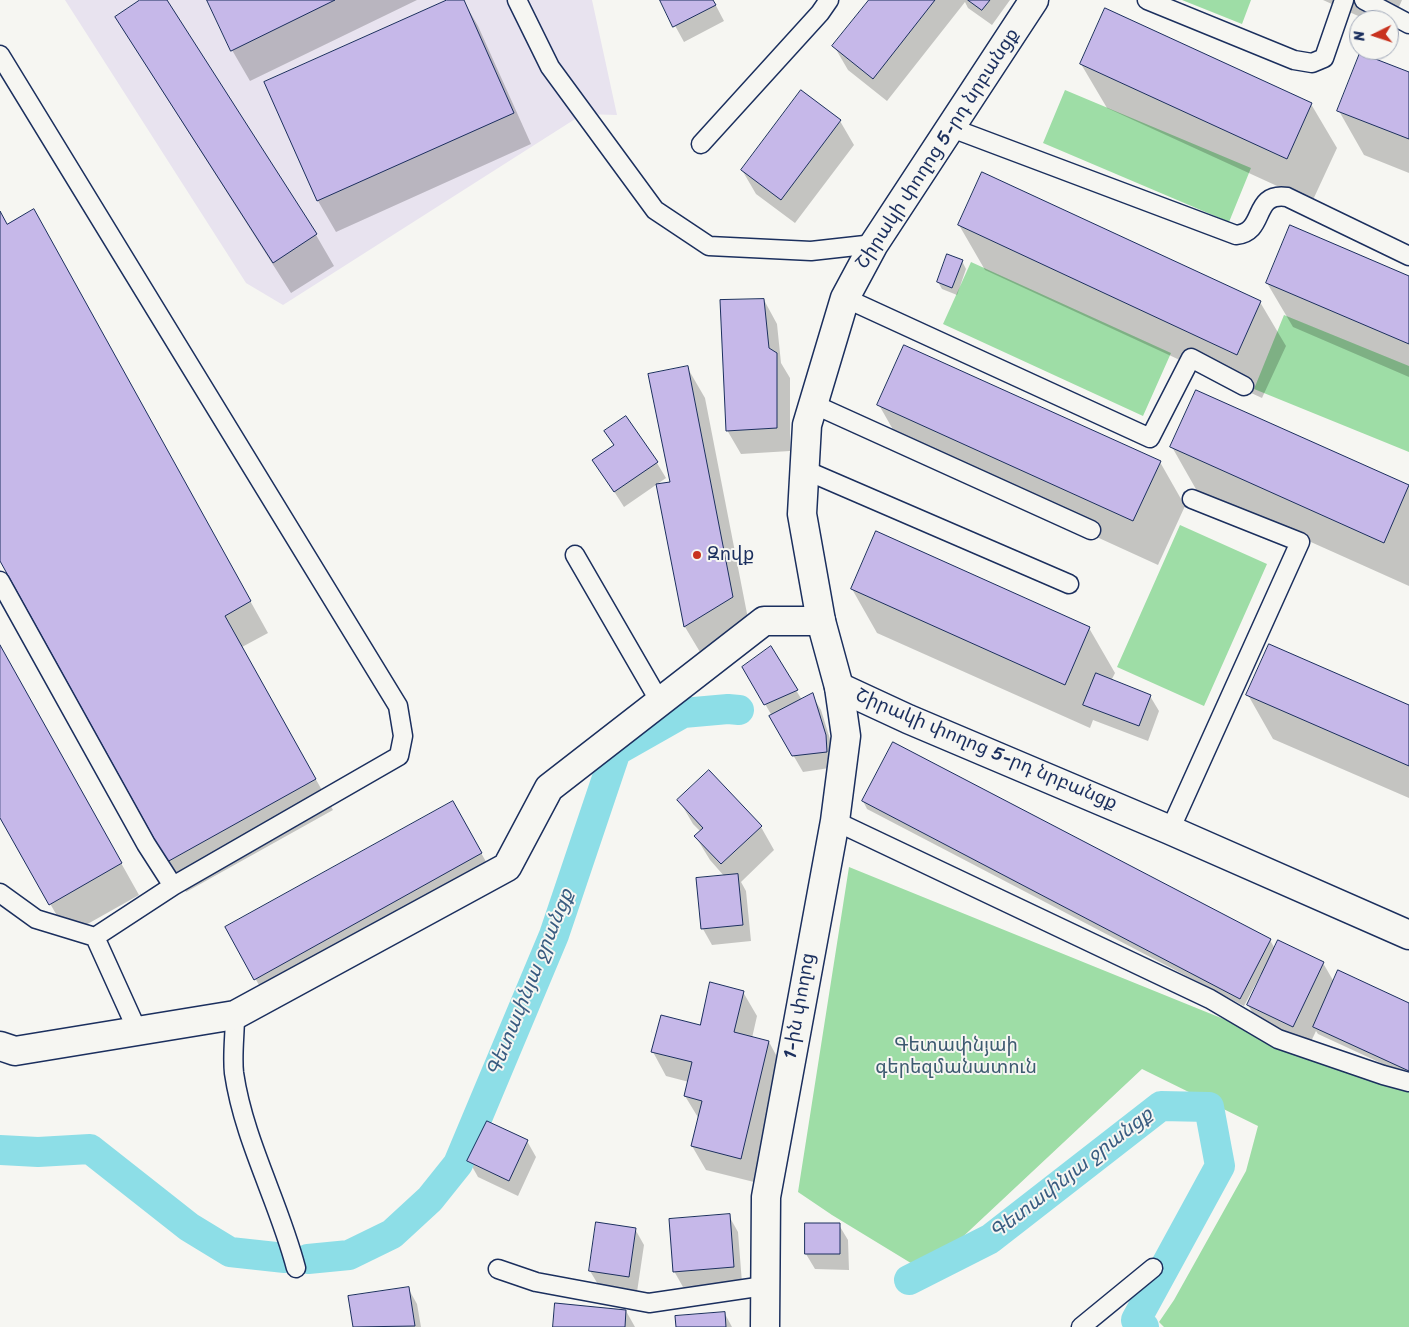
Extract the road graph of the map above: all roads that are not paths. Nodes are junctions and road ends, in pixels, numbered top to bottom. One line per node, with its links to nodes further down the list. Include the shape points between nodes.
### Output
1 (517, 0): 11 (lane, via 550,67 655,210 709,246 810,250)
2 (830, 0): 10 (lane)
3 (1034, 0): 9 (street, Շիրակի փողոց 5-րդ նրբանցք)
4 (1147, 0): 5 (lane, via 1294,60 1312,63 1324,58)
5 (1344, 0)
6 (1364, 0): 7 (lane)
7 (1409, 24)
8 (0, 55): 27 (lane, via 398,706 404,736 399,756)
9 (949, 127): 11 (street, Շիրակի փողոց 5-րդ նրբանցք); 12 (lane, via 1236,235 1250,229 1268,199 1276,195 1287,197)
10 (701, 144)
11 (874, 244): 13 (street, Շիրակի փողոց 5-րդ նրբանցք)
12 (1409, 256)
13 (845, 298): 14 (lane, via 1150,438 1191,358); 15 (street, Շիրակի փողոց 5-րդ նրբանցք)
14 (1244, 386)
15 (813, 404): 16 (street, Շիրակի փողոց 5-րդ նրբանցք, via 807,425); 18 (lane)
16 (805, 470): 21 (lane); 22 (street, Շիրակի փողոց 5-րդ նրբանցք, via 802,514)
17 (1192, 499): 26 (lane, via 1300,542)
18 (1091, 530)
19 (576, 555): 24 (lane)
20 (0, 581): 27 (lane, via 146,844)
21 (1069, 584)
22 (821, 621): 23 (street, Շիրակի փողոց 5-րդ նրբանցք); 24 (street, via 764,621)
23 (839, 687): 25 (street, 1-ին փողոց, via 846,736); 26 (street, Շիրակի փողոց 5-րդ նրբանցք)
24 (660, 702): 31 (street, via 549,788 507,867)
25 (834, 821): 34 (lane, via 1210,998 1278,1039); 38 (street, 1-ին փողոց, via 766,1197)
26 (1170, 830): 29 (street, Շիրակի փողոց 5-րդ նրբանցք)
27 (174, 886): 30 (lane)
28 (0, 893): 30 (lane, via 36,919)
29 (1409, 935)
30 (95, 937): 32 (lane)
31 (235, 1015): 32 (street); 35 (lane, via 234,1072 246,1128 290,1243)
32 (138, 1032): 33 (street, via 15,1051)
33 (0, 1046)
34 (1409, 1082)
35 (296, 1268)
36 (1152, 1268): 40 (lane)
37 (498, 1269): 38 (lane, via 536,1282 649,1303)
38 (764, 1286): 39 (street, 1-ին փողոց)
39 (765, 1327)
40 (1080, 1327)

